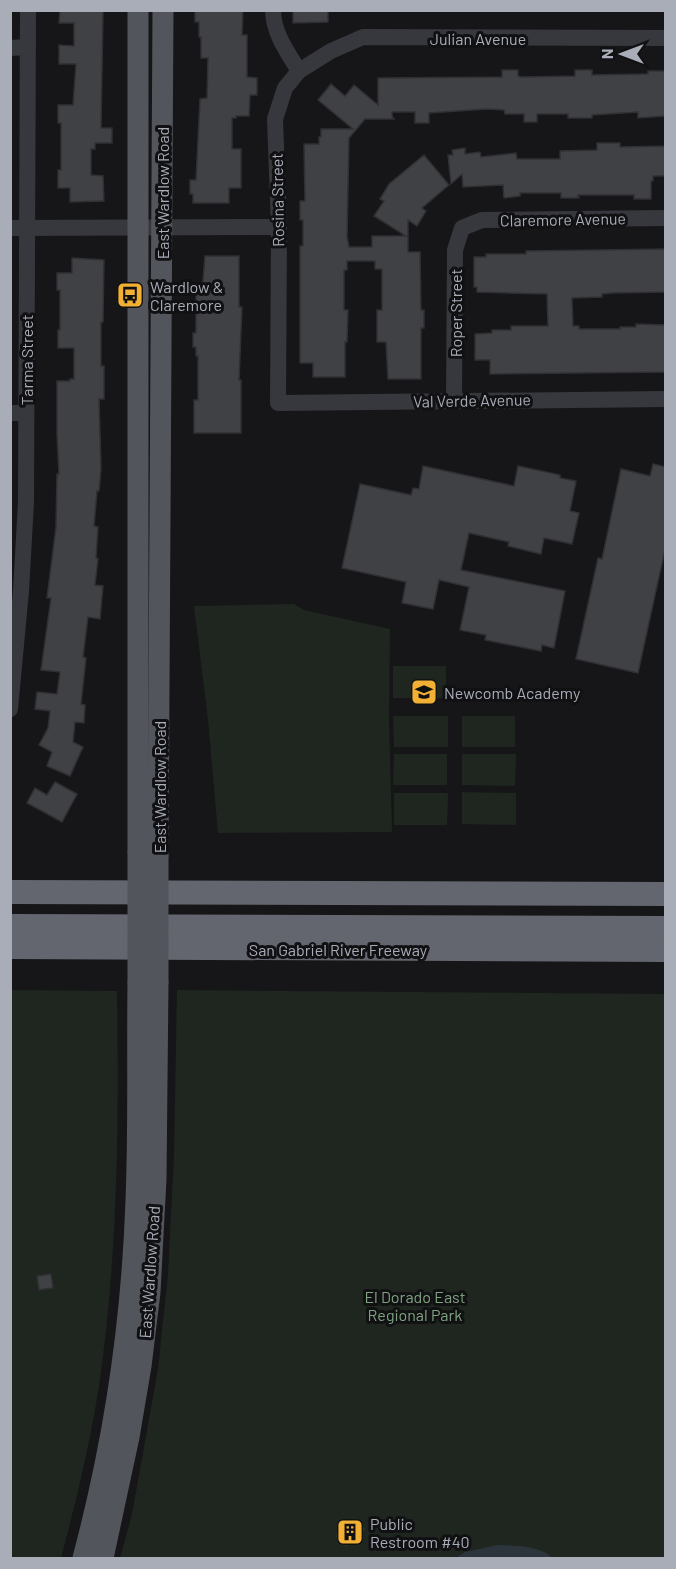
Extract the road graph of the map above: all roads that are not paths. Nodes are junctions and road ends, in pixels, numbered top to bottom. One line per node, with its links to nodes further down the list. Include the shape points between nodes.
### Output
1 (28, 10): 6 (street, Tarma Street)
2 (138, 10): 13 (main road, East Wardlow Road)
3 (163, 10): 14 (main road, East Wardlow Road)
4 (273, 10): 8 (street, via 284,47)
5 (666, 38): 8 (street, Julian Avenue, via 363,37)
6 (28, 47): 7 (street); 11 (street, Tarma Street)
7 (10, 48)
8 (299, 71): 10 (street, Rosina Street, via 285,88 275,118)
9 (666, 218): 12 (street, Claremore Avenue, via 482,220)
10 (279, 227): 14 (street); 17 (street, Rosina Street)
11 (18, 228): 13 (street); 18 (street, Tarma Street)
12 (462, 228): 16 (street, Roper Street, via 455,250)
13 (138, 229): 14 (street); 21 (main road, East Wardlow Road)
14 (162, 229): 21 (main road, East Wardlow Road)
15 (666, 399): 16 (street, Val Verde Avenue)
16 (454, 400): 17 (street, Val Verde Avenue)
17 (278, 403)
18 (18, 413): 19 (street, Tarma Street, via 26,502)
19 (16, 591): 20 (street, Tarma Street)
20 (10, 709)
21 (148, 854): 28 (main road, East Wardlow Road, bridge)
22 (10, 892): 23 (highway)
23 (666, 894)
24 (10, 926): 25 (highway)
25 (666, 928)
26 (10, 947): 27 (highway, San Gabriel River Freeway)
27 (666, 950)
28 (148, 982): 29 (main road, East Wardlow Road, via 131,1285 107,1451); 30 (main road, East Wardlow Road, via 156,1179 150,1293 129,1437)
29 (83, 1558)
30 (103, 1558)

